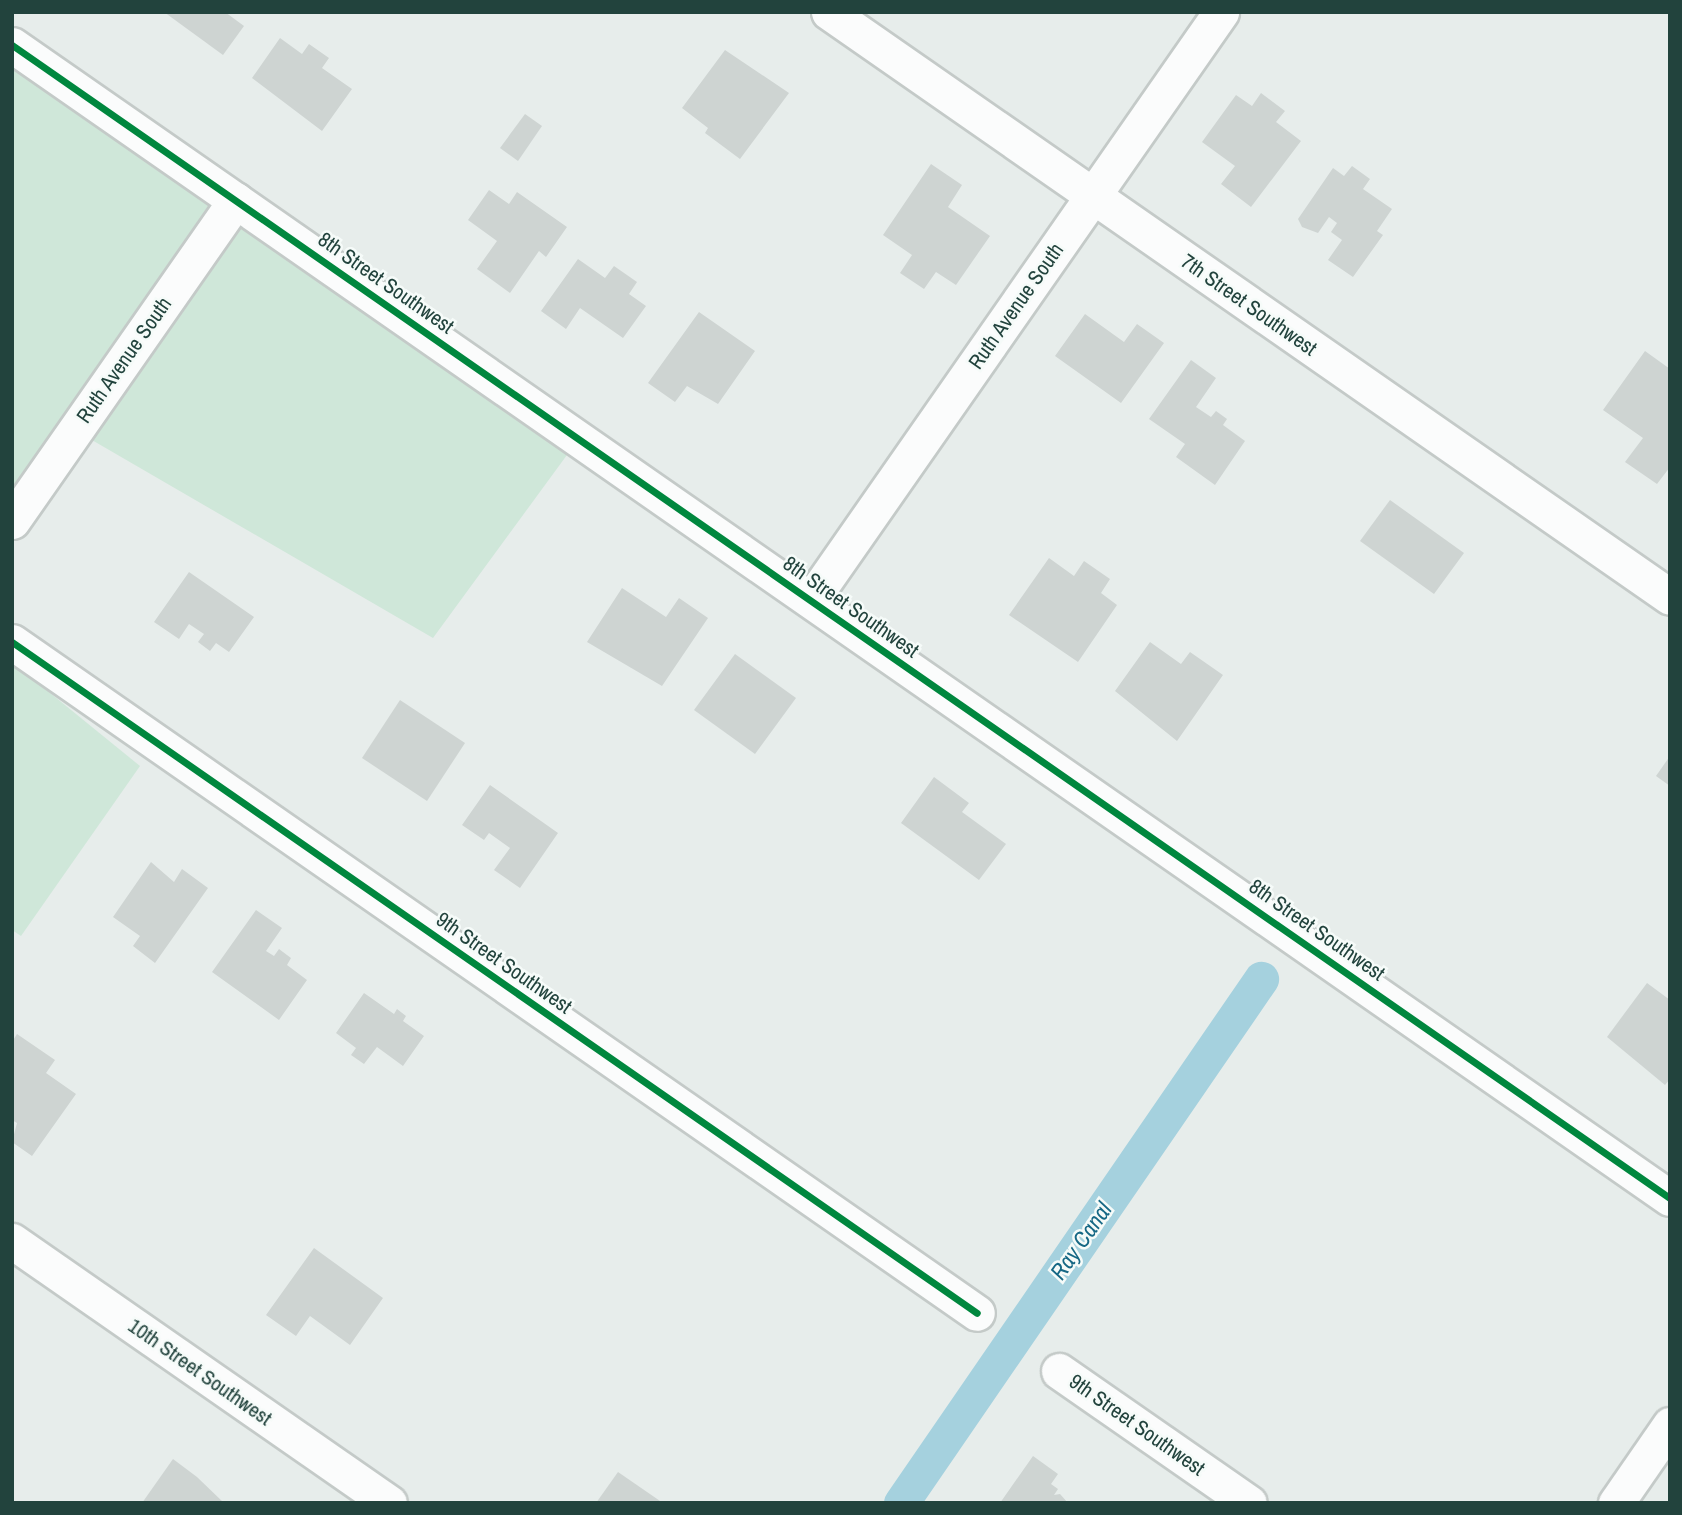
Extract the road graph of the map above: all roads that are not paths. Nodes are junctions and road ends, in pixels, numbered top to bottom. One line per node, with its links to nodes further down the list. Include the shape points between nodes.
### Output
1 (829, 12): 4 (street, 7th Street Southwest)
2 (1221, 12): 4 (street, Ruth Avenue South)
3 (12, 45): 5 (street, 8th Street Southwest)
4 (1093, 196): 7 (street, 7th Street Southwest); 8 (street, Ruth Avenue South)
5 (236, 200): 6 (street, Ruth Avenue South); 8 (street, 8th Street Southwest)
6 (12, 521)
7 (1670, 597)
8 (811, 600): 10 (street, 8th Street Southwest)
9 (12, 642): 12 (street, 9th Street Southwest)
10 (1670, 1198)
11 (12, 1241): 15 (street, 10th Street Southwest)
12 (977, 1313)
13 (1059, 1371): 16 (street, 9th Street Southwest)
14 (1670, 1425): 17 (street)
15 (389, 1503)
16 (1249, 1503)
17 (1616, 1503)

